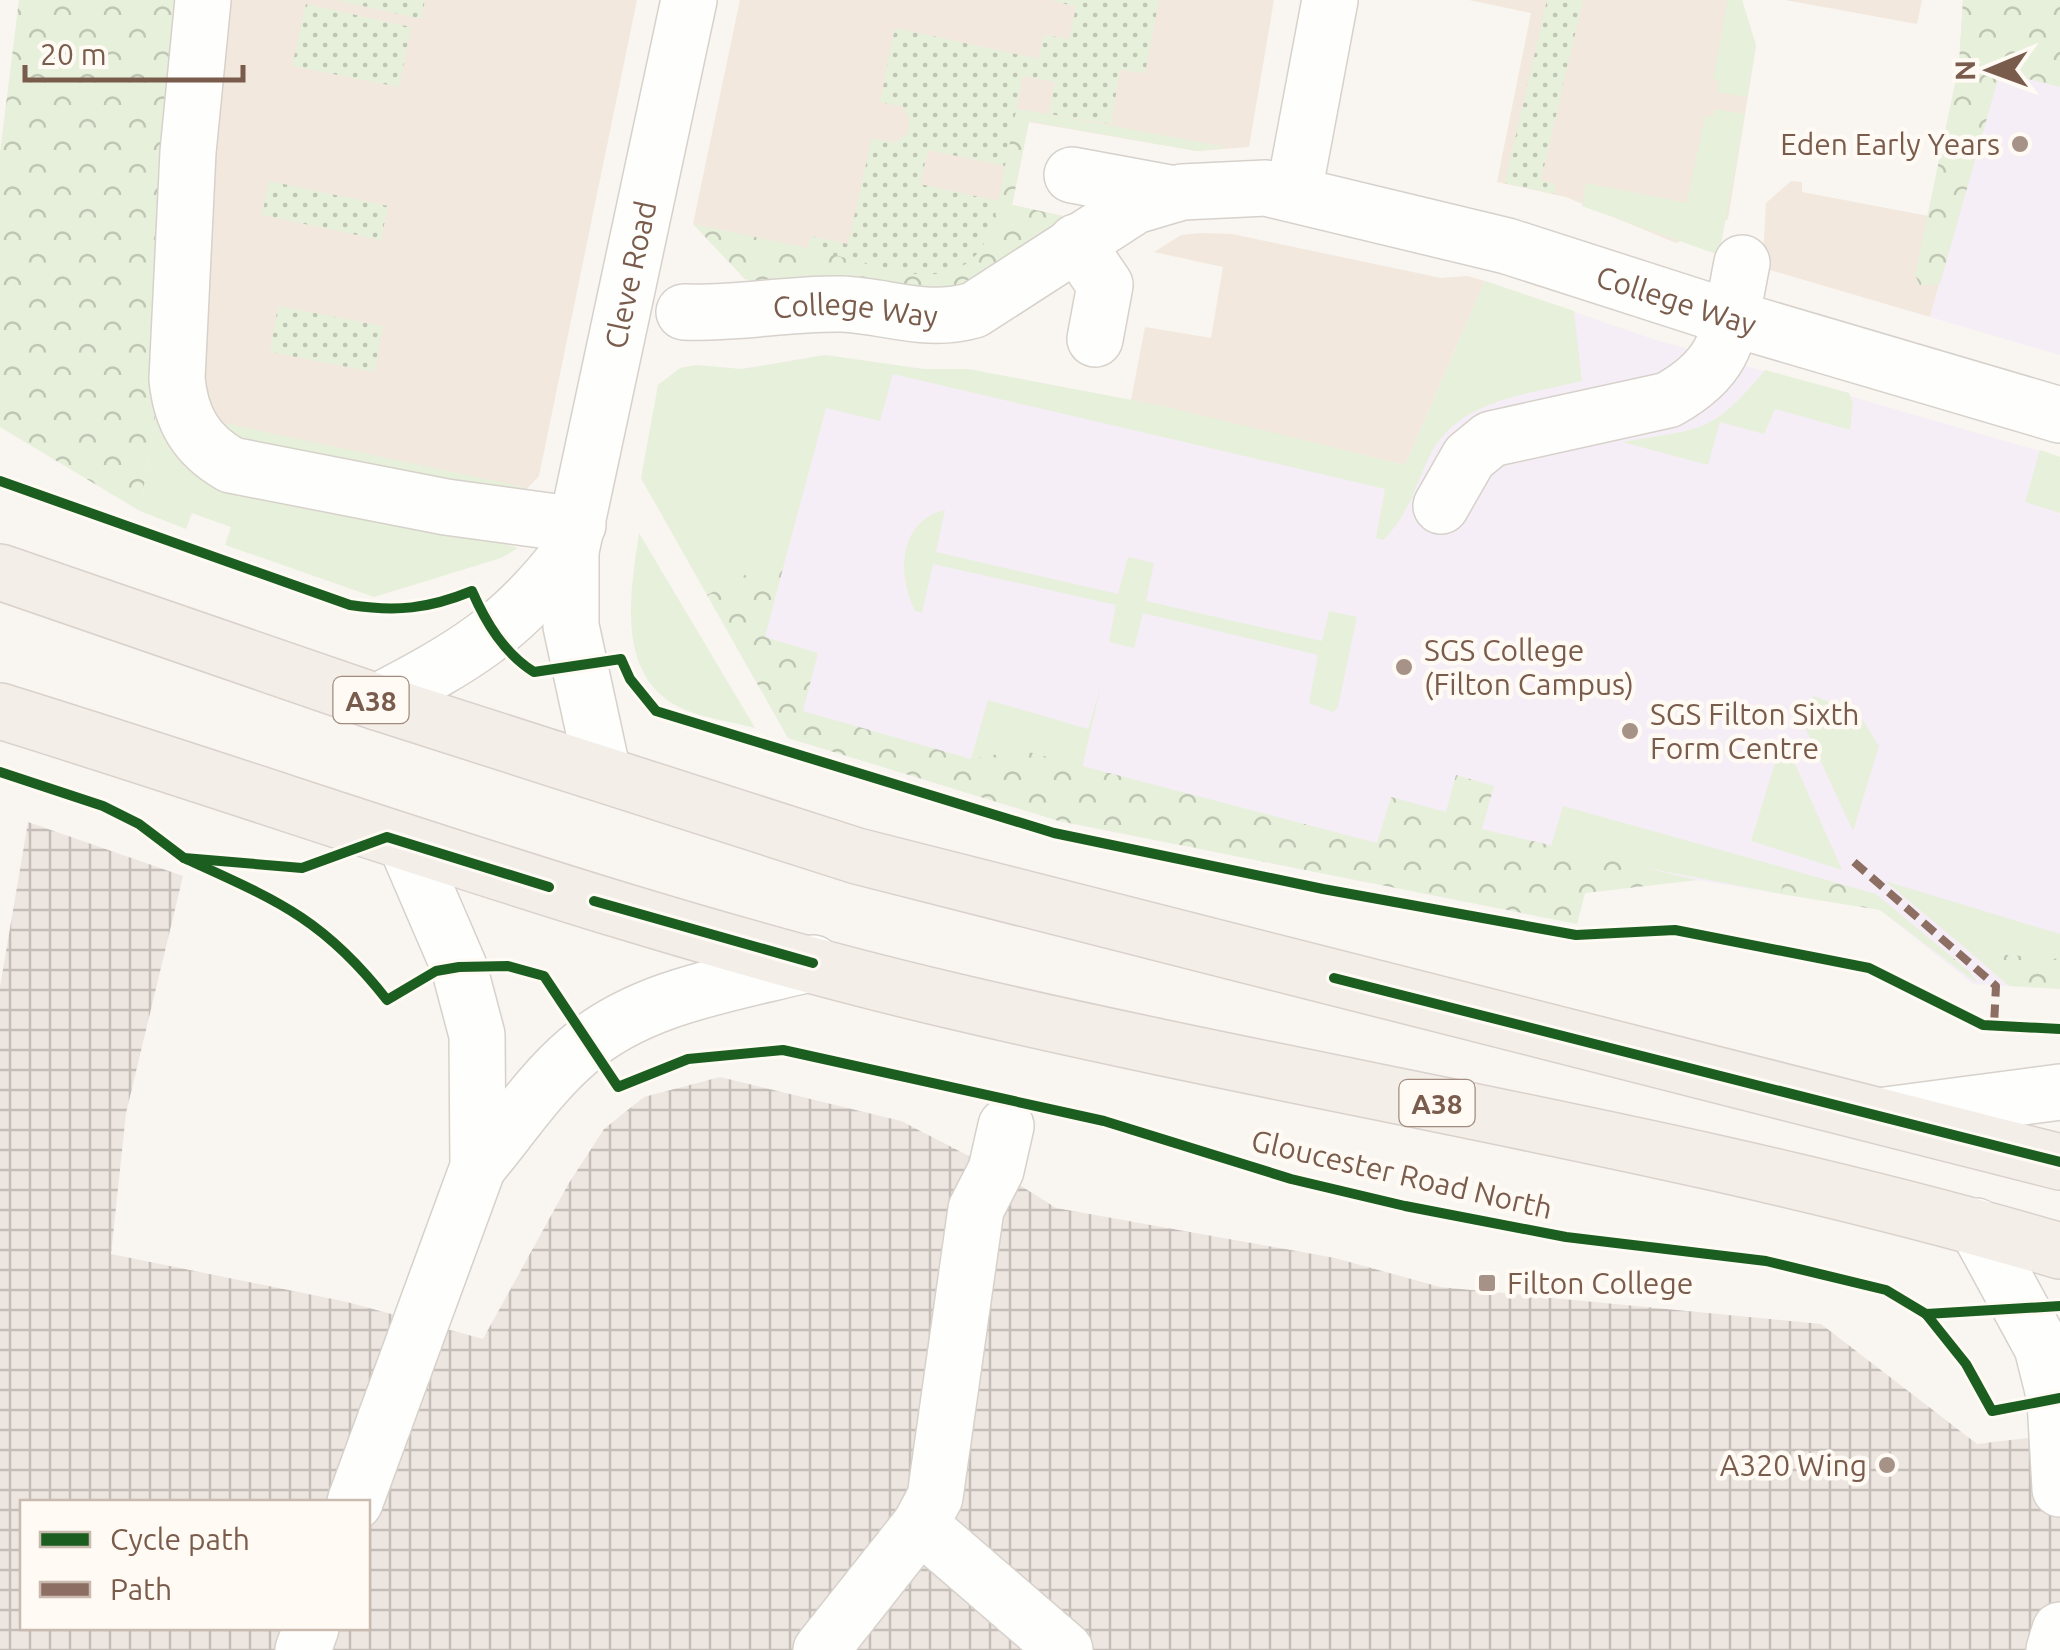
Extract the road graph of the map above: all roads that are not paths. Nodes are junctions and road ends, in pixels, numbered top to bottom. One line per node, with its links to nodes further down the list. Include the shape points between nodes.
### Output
1 (203, 0): 14 (street, via 178,348 180,406 191,430 206,451 230,465)
2 (690, 0): 14 (street, Cleve Road)
3 (1330, 0): 5 (street)
4 (1072, 175): 6 (street)
5 (1294, 192): 6 (street, College Way, via 1238,186); 10 (street, College Way, via 1507,246)
6 (1174, 194): 8 (street, College Way, via 1135,206)
7 (1742, 262): 10 (street)
8 (1111, 274): 9 (street, College Way, via 952,316 846,304); 11 (street)
9 (684, 312)
10 (1731, 318): 12 (street, College Way, via 1899,386); 13 (street, via 1719,358 1693,386 1668,400 1492,439 1469,457)
11 (1095, 339)
12 (2060, 415)
13 (1441, 506)
14 (575, 538): 16 (street, Cleve Road, via 539,592 496,634); 18 (street, Cleve Road, via 571,626)
15 (0, 572): 16 (main road, A38)
16 (377, 702): 18 (main road, A38)
17 (0, 711): 19 (main road, A38)
18 (603, 774): 22 (main road, A38, via 856,856)
19 (406, 844): 20 (main road, A38); 25 (street, via 453,950 477,1035)
20 (812, 963): 25 (street, via 685,996 614,1026 575,1052); 26 (main road, A38, via 953,1002 1749,1170)
21 (2060, 1092): 22 (street)
22 (1886, 1116): 24 (main road, A38)
23 (1006, 1126): 30 (street, via 996,1170 976,1209 935,1496)
24 (2060, 1162)
25 (478, 1167): 29 (street)
26 (1976, 1226): 27 (main road, A38); 28 (street, via 2042,1347 2055,1399)
27 (2060, 1251)
28 (2060, 1489)
29 (357, 1500)
30 (920, 1525): 32 (street); 33 (street)
31 (2060, 1630): 34 (street)
32 (821, 1650)
33 (1065, 1650)
34 (2054, 1650)

